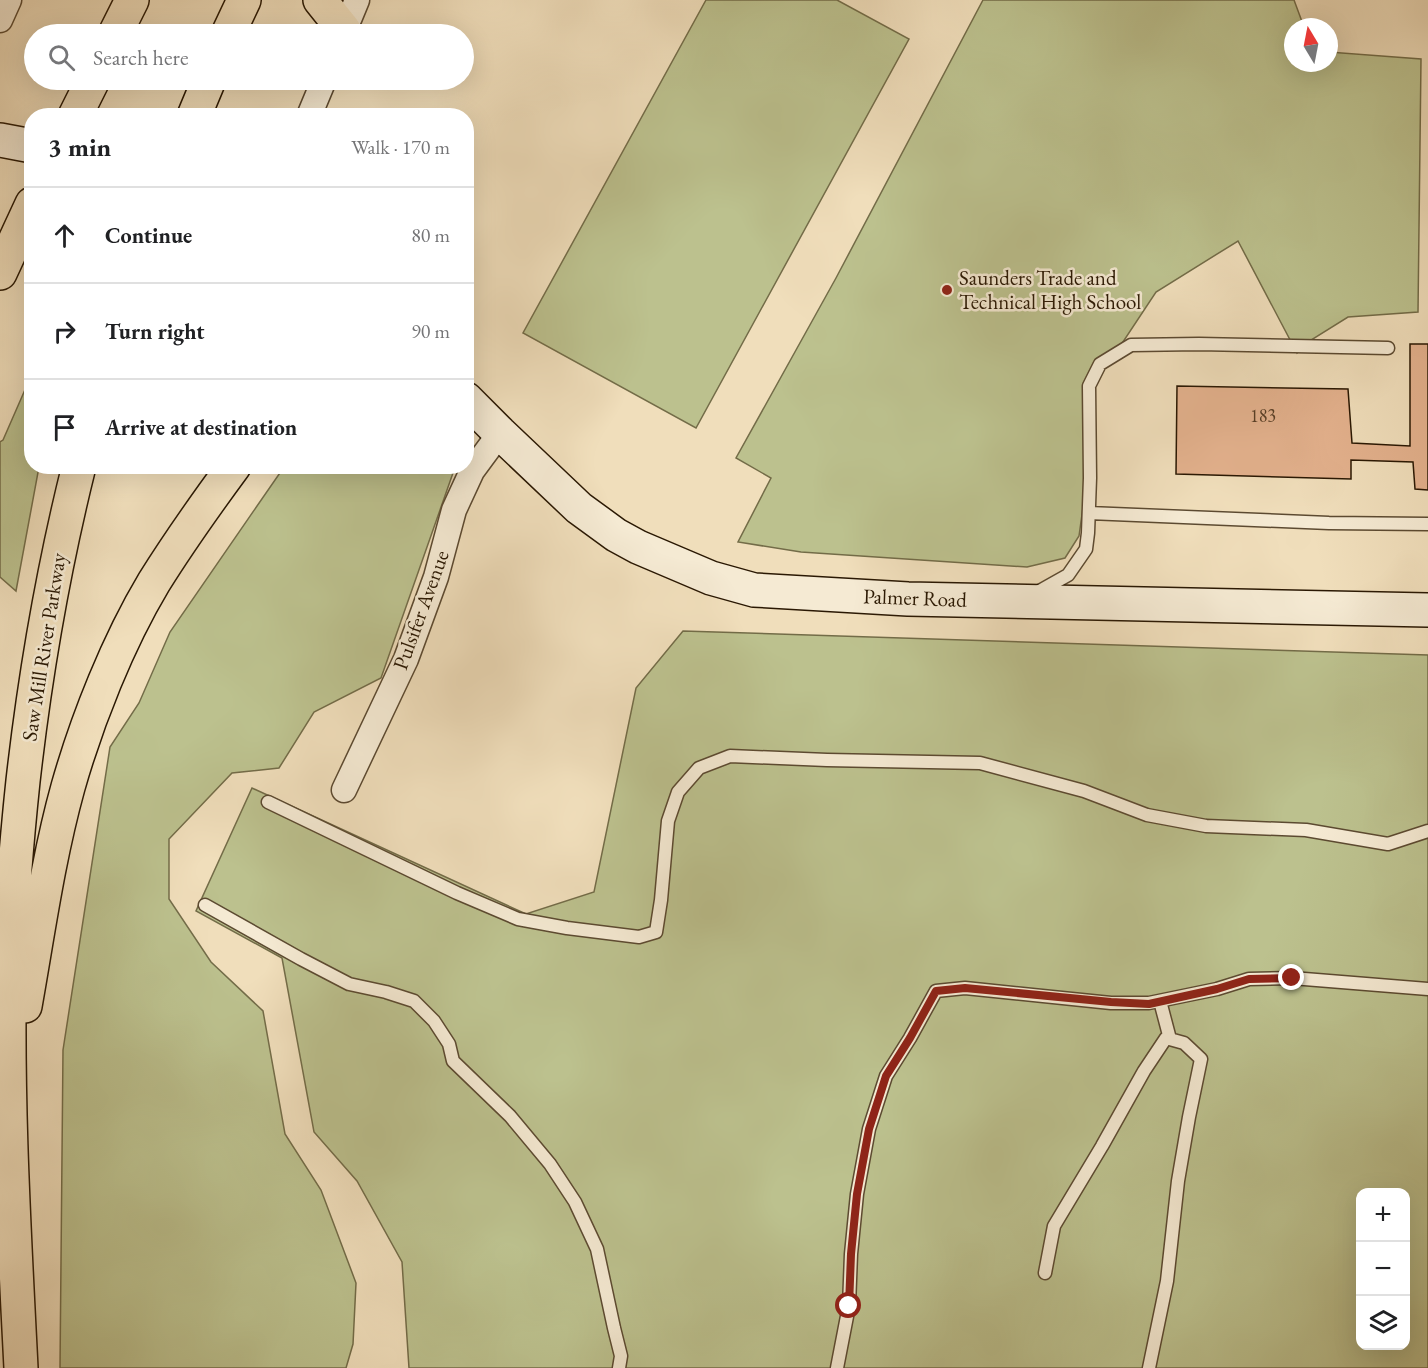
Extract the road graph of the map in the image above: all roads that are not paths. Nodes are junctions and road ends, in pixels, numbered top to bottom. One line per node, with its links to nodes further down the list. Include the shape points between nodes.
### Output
1 (9, 0): 6 (street)
2 (132, 0): 7 (highway)
3 (244, 0): 8 (highway)
4 (320, 0): 9 (highway)
5 (357, 0): 10 (street)
6 (0, 20)
7 (120, 24)
8 (233, 24)
9 (338, 24)
10 (347, 24)
11 (205, 90): 13 (highway)
12 (320, 90): 14 (street)
13 (197, 108)
14 (312, 108)
15 (0, 140): 16 (street)
16 (24, 144)
17 (24, 219): 18 (highway)
18 (0, 273)
19 (1388, 348): 26 (lane, via 1131,345 1100,364 1089,386)
20 (474, 407): 21 (street, Palmer Road)
21 (500, 434): 22 (street, Pulsifer Avenue); 28 (street, Palmer Road, via 579,508 616,535 711,578 754,590)
22 (474, 468)
23 (77, 474): 37 (highway, Saw Mill River Parkway, via 45,624 22,794 10,951)
24 (228, 474): 37 (highway, via 153,585 115,660 82,743 57,831)
25 (471, 474): 30 (street, Pulsifer Avenue, via 453,510 436,577 406,659)
26 (1089, 513): 27 (lane); 28 (lane, via 1086,549 1068,575)
27 (1428, 524)
28 (1019, 602): 29 (street, Palmer Road)
29 (1428, 610)
30 (345, 790)
31 (268, 802): 32 (lane, via 518,920 639,937 656,932 668,821 678,792 699,768 730,756 980,763 1084,791 1147,814 1206,826 1306,830 1388,844)
32 (1428, 831)
33 (205, 905): 40 (lane, via 349,984 414,1001 434,1021 449,1044 453,1061 510,1116 575,1202 597,1249 621,1356)
34 (1428, 989): 35 (lane, via 1292,978 1249,979)
35 (1160, 1001): 36 (lane); 41 (lane, via 1111,1002 965,988 936,991 886,1076 869,1129 857,1194 849,1306)
36 (1170, 1039): 38 (lane, via 1166,1038 1144,1071 1054,1226); 42 (lane, via 1185,1043 1201,1059 1178,1181 1167,1281)
37 (9, 1096): 39 (highway, Saw Mill River Parkway)
38 (1045, 1273)
39 (21, 1368)
40 (619, 1368)
41 (837, 1368)
42 (1149, 1368)

